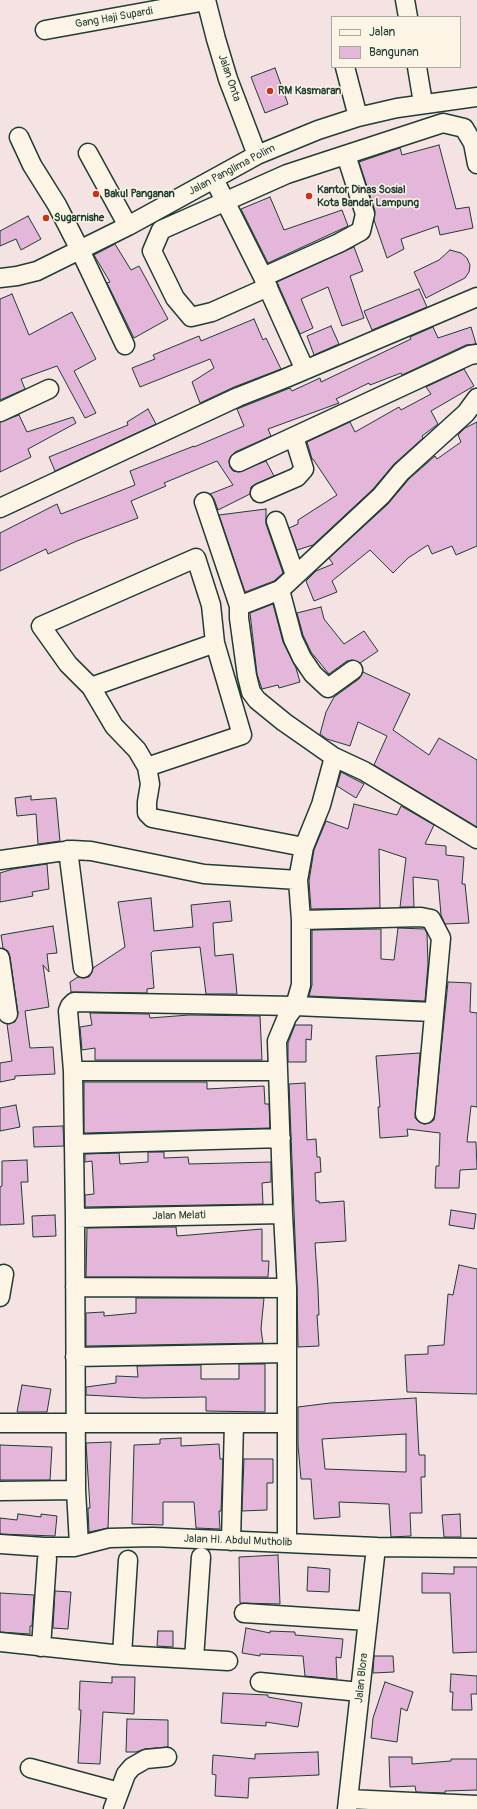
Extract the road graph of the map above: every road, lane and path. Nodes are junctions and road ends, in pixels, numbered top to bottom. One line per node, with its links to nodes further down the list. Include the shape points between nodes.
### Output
1 (405, 0): 3 (street)
2 (206, 1): 4 (street, Gang Haji Supardi); 12 (street, Jalan Onta, via 228,79)
3 (408, 16)
4 (45, 30)
5 (345, 68): 9 (street)
6 (417, 68): 8 (street)
7 (477, 97): 8 (street, Jalan Panglima Polim)
8 (423, 103): 9 (street, Jalan Panglima Polim)
9 (358, 117): 12 (street, Jalan Panglima Polim)
10 (19, 138): 18 (street)
11 (88, 153): 17 (street)
12 (257, 155): 15 (street, Jalan Panglima Polim)
13 (346, 155): 14 (street, via 443,123 464,128 473,143); 16 (street, via 287,174); 20 (street, via 365,214 361,231)
14 (477, 164)
15 (214, 179): 16 (street); 17 (street, Jalan Panglima Polim)
16 (226, 203): 20 (street); 20 (street, via 162,230 152,250 174,298 191,317 212,312)
17 (128, 226): 18 (street, Jalan Panglima Polim)
18 (80, 250): 19 (street, Jalan Panglima Polim, via 37,271); 22 (street)
19 (0, 278)
20 (266, 282): 24 (street)
21 (477, 297): 24 (street)
22 (125, 345)
23 (477, 354): 28 (street)
24 (305, 370): 32 (street, via 238,397)
25 (49, 389): 27 (street)
26 (477, 398): 34 (street, via 466,413 401,472 381,496)
27 (0, 412)
28 (294, 436): 29 (street); 30 (street, via 304,469 297,477)
29 (239, 462)
30 (260, 493)
31 (204, 502): 36 (street)
32 (0, 508)
33 (276, 521): 34 (street)
34 (295, 575): 35 (street)
35 (280, 590): 36 (street); 38 (street, via 293,639 313,674 328,688)
36 (239, 606): 40 (street, via 251,692 284,722)
37 (215, 643): 39 (street); 39 (street, via 211,605 196,558 41,626 68,664); 41 (street, via 242,735)
38 (353, 670)
39 (91, 687): 41 (street, via 114,726 137,750)
40 (334, 757): 42 (street, via 364,771); 43 (street, via 321,805)
41 (147, 768): 43 (street, via 150,784 147,813 152,818)
42 (477, 839)
43 (304, 847): 46 (street)
44 (68, 850): 45 (street); 46 (street, via 91,851 204,874); 49 (street)
45 (0, 860)
46 (298, 880): 47 (street)
47 (301, 920): 50 (street, via 301,985); 51 (street, via 421,917 431,919 440,938)
48 (0, 958): 52 (street)
49 (83, 968)
50 (295, 1006): 51 (street); 53 (street, via 74,1002 68,1011); 54 (street, via 287,1017 277,1041)
51 (433, 1012): 55 (street)
52 (8, 1014)
53 (73, 1071): 54 (street); 57 (street)
54 (277, 1071): 56 (street)
55 (425, 1114)
56 (281, 1138): 57 (street); 58 (street)
57 (74, 1144): 59 (street)
58 (283, 1214): 59 (street, Jalan Melati); 62 (street)
59 (75, 1218): 61 (street)
60 (4, 1274): 63 (street)
61 (75, 1287): 62 (street); 65 (street)
62 (287, 1288): 64 (street)
63 (0, 1297)
64 (286, 1353): 65 (street); 69 (street)
65 (75, 1357): 67 (street)
66 (0, 1423): 67 (street)
67 (75, 1423): 68 (street); 70 (street)
68 (234, 1423): 69 (street); 72 (street)
69 (287, 1423): 73 (street)
70 (76, 1490): 71 (street); 75 (street)
71 (0, 1491)
72 (231, 1541): 73 (street, Jalan HI. Abdul Mutholib); 75 (street, Jalan HI. Abdul Mutholib, via 153,1537 109,1538)
73 (287, 1542): 76 (street, Jalan HI. Abdul Mutholib)
74 (0, 1544): 75 (street, Jalan HI. Abdul Mutholib, via 44,1547)
75 (79, 1545)
76 (376, 1547): 77 (street, Jalan HI. Abdul Mutholib); 82 (street, Jalan Blora)
77 (477, 1548)
78 (201, 1557): 86 (street)
79 (47, 1559): 84 (street)
80 (128, 1560): 85 (street)
81 (244, 1613): 82 (street)
82 (368, 1621): 89 (street, Jalan Blora)
83 (0, 1642): 84 (street)
84 (42, 1647): 85 (street)
85 (122, 1655): 86 (street)
86 (194, 1659): 87 (street)
87 (228, 1661)
88 (260, 1682): 89 (street)
89 (360, 1692): 93 (street, Jalan Blora)
90 (167, 1757): 92 (street, via 146,1759 132,1766)
91 (30, 1768): 92 (street)
92 (119, 1792): 95 (street)
93 (348, 1804): 94 (street)
94 (477, 1805)
95 (113, 1809)

